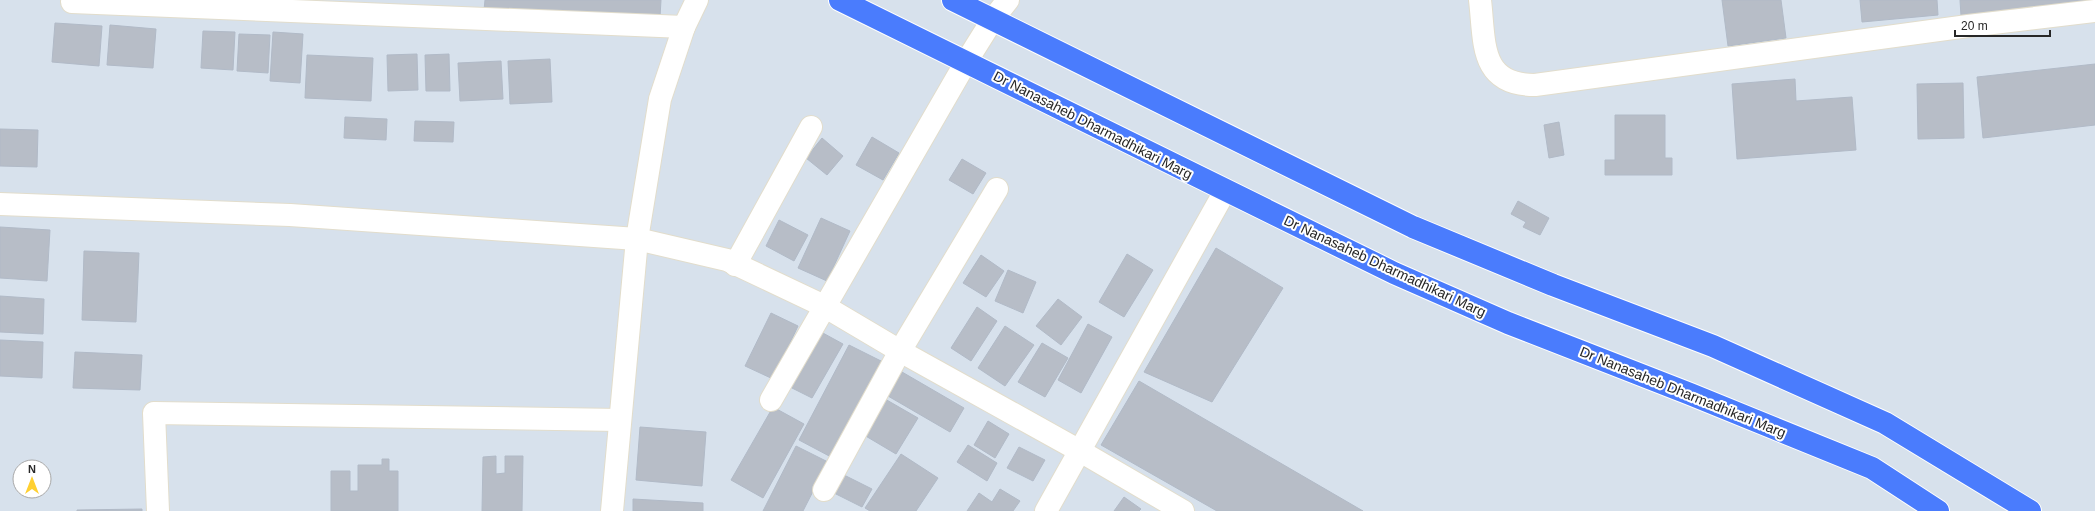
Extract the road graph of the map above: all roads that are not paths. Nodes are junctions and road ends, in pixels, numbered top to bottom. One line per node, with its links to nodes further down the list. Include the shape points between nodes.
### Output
1 (697, 0): 9 (street)
2 (840, 0): 10 (main road, Dr Nanasaheb Dharmadhikari Marg)
3 (953, 0): 8 (main road)
4 (1008, 0): 8 (street)
5 (1480, 0): 7 (street, via 1487,57 1504,78 1519,85 1535,85)
6 (72, 2): 9 (street)
7 (2095, 11)
8 (993, 19): 10 (street); 28 (main road, via 1413,226 1553,285 1713,346 1886,423)
9 (684, 27): 15 (street, via 660,99)
10 (966, 62): 13 (main road, Dr Nanasaheb Dharmadhikari Marg); 17 (street)
11 (811, 127): 16 (street)
12 (998, 189): 18 (street)
13 (1225, 191): 21 (street); 27 (main road, Dr Nanasaheb Dharmadhikari Marg, via 1394,273 1508,323 1872,468)
14 (0, 204): 15 (street, via 290,216)
15 (637, 239): 16 (street, via 727,260); 20 (street)
16 (735, 265): 17 (street)
17 (824, 306): 18 (street); 19 (street)
18 (900, 351): 21 (street); 22 (street)
19 (770, 400)
20 (620, 420): 24 (street, via 154,412); 25 (street)
21 (1080, 451): 23 (street); 26 (street)
22 (824, 490)
23 (1170, 508)
24 (158, 511)
25 (612, 511)
26 (1046, 511)
27 (1938, 511)
28 (2030, 511)

